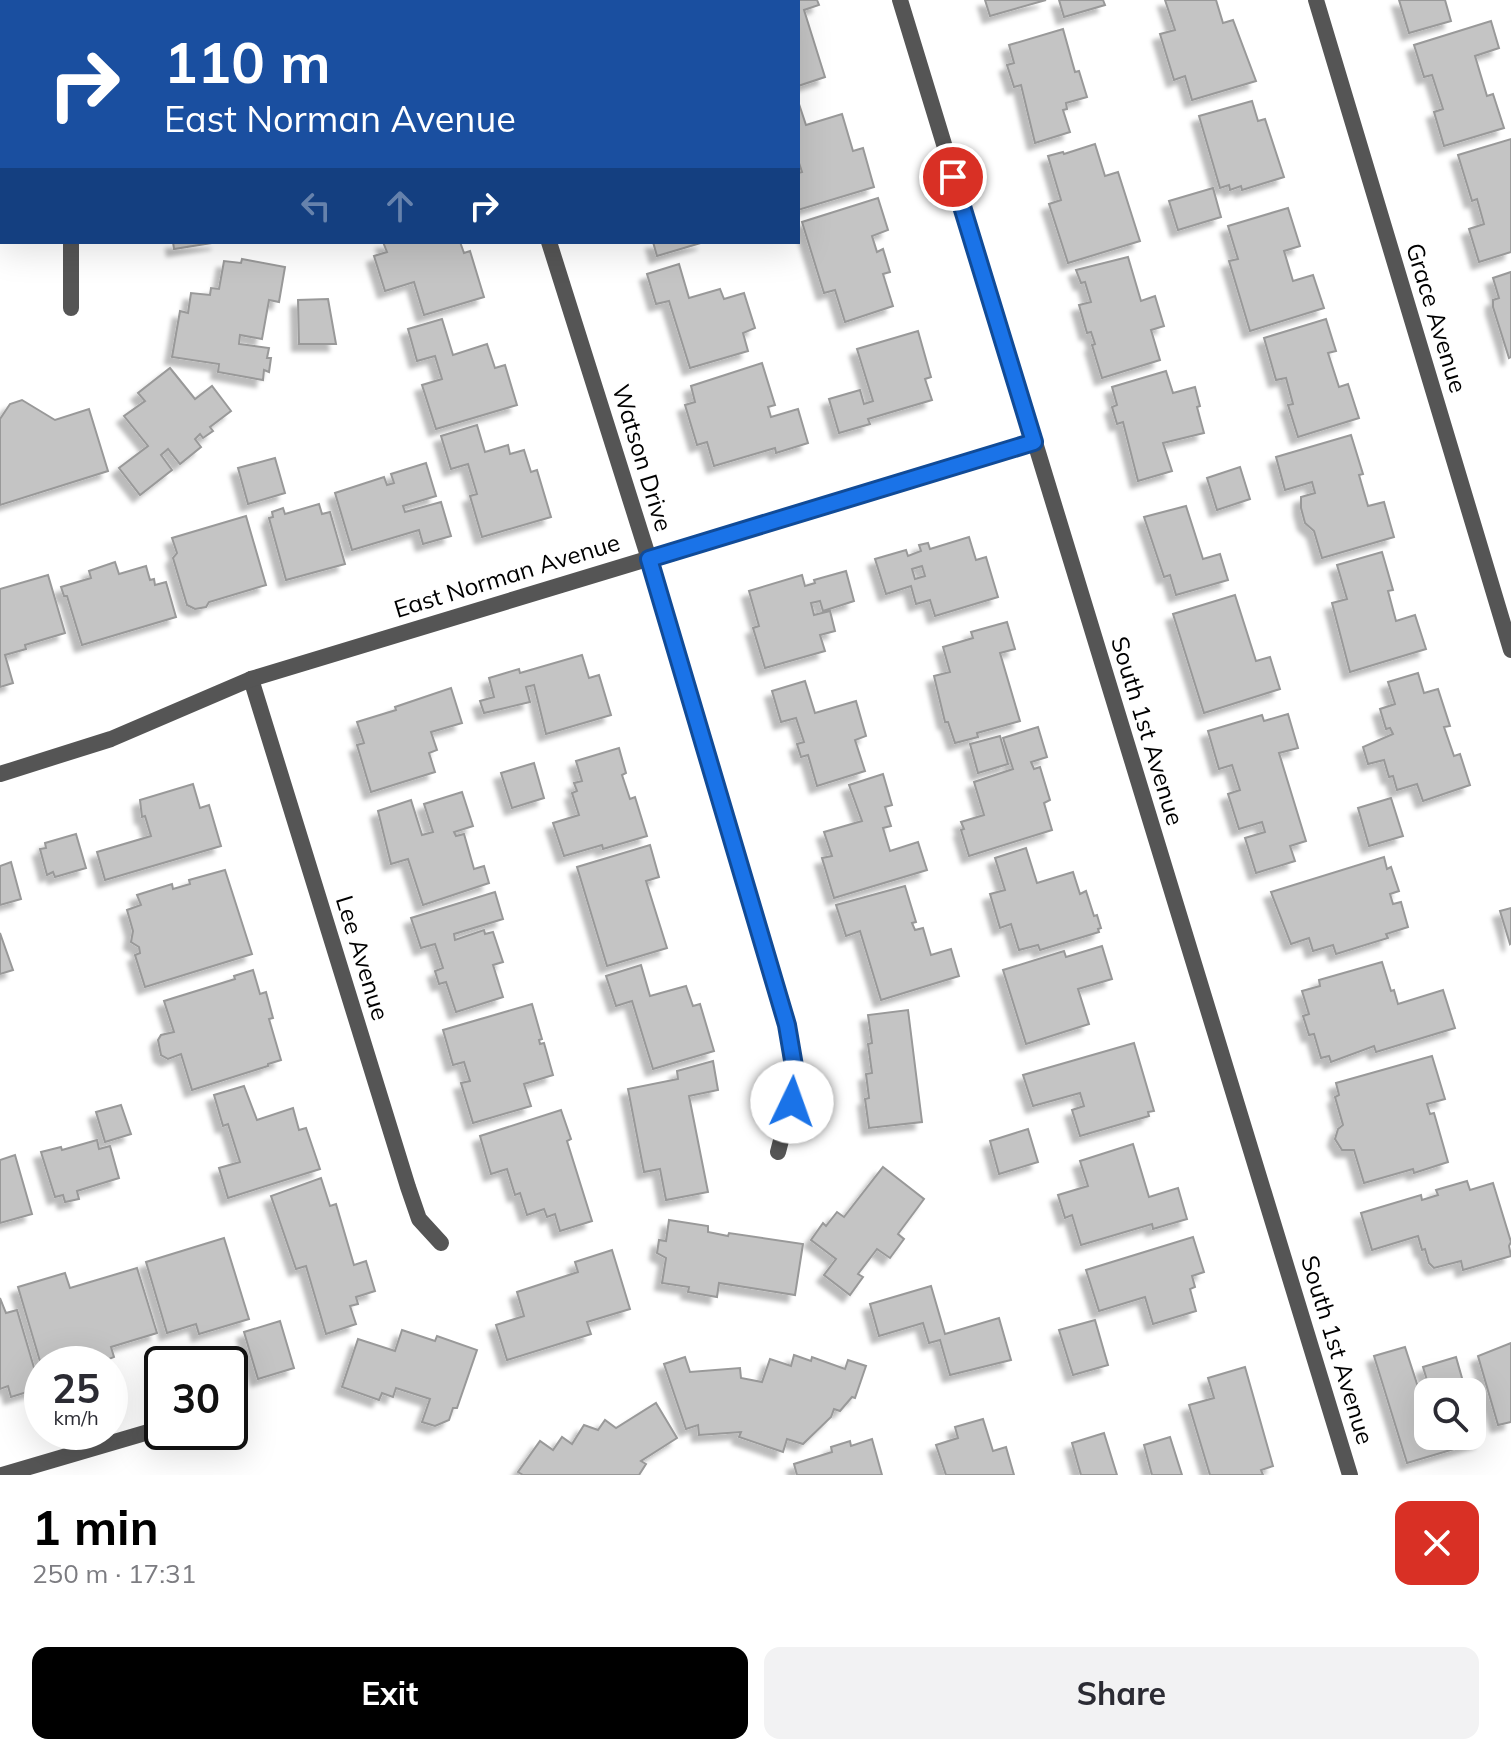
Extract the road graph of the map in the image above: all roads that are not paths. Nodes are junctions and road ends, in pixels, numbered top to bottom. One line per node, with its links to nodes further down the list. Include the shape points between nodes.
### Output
1 (900, 0): 6 (street, South 1st Avenue)
2 (1316, 0): 8 (street, Grace Avenue)
3 (71, 244): 5 (street)
4 (550, 244): 7 (street, Watson Drive)
5 (71, 308)
6 (1034, 442): 7 (street, East Norman Avenue); 15 (street, South 1st Avenue)
7 (649, 559): 9 (street, East Norman Avenue); 11 (street, Watson Drive, via 787,1025 794,1066 792,1102)
8 (1511, 650)
9 (251, 679): 10 (street, East Norman Avenue, via 111,739); 12 (street, Lee Avenue, via 408,1187 419,1219)
10 (0, 774)
11 (778, 1152)
12 (441, 1243)
13 (144, 1433): 14 (street)
14 (2, 1475)
15 (1350, 1475)

